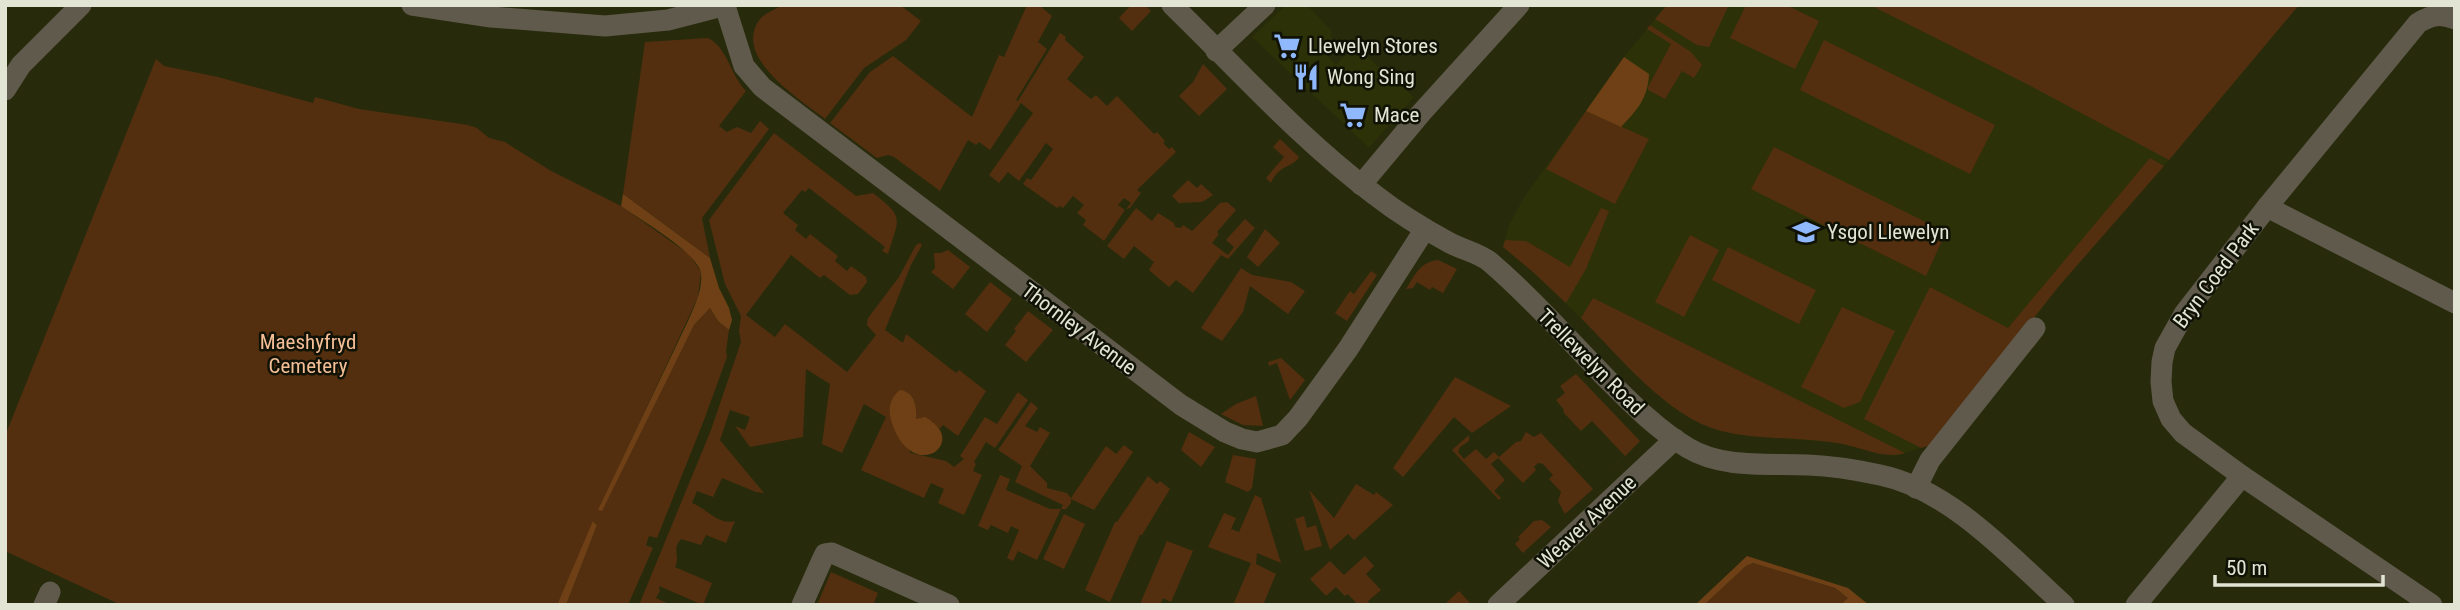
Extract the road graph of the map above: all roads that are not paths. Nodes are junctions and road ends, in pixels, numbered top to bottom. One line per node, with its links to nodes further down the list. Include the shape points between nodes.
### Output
1 (80, 5): 10 (street, via 21,65)
2 (412, 5): 7 (street, via 491,18)
3 (725, 5): 7 (street, via 668,20 605,26); 13 (street, Thornley Avenue, via 744,66 762,87 1181,405 1242,439 1272,439 1290,428 1348,349)
4 (1172, 5): 9 (street, Trellewelyn Road)
5 (1265, 5): 9 (street)
6 (1519, 5): 11 (street)
7 (557, 14)
8 (2455, 19): 12 (street, Bryn Coed Park, via 2443,14 2418,23)
9 (1216, 51): 11 (street, Trellewelyn Road, via 1267,103)
10 (5, 90)
11 (1361, 185): 13 (street, Trellewelyn Road)
12 (2267, 207): 14 (street, Bryn Coed Park); 17 (street, Bryn Coed Park, via 2184,314 2162,362 2163,401 2171,419)
13 (1425, 229): 16 (street, Trellewelyn Road, via 1486,259 1646,418)
14 (2455, 303)
15 (2035, 328): 18 (street, via 1930,460)
16 (1675, 439): 18 (street, Trellewelyn Road, via 1716,458 1811,465 1882,476); 21 (street, Weaver Avenue)
17 (2242, 476): 23 (street); 24 (street, Bryn Coed Park)
18 (1916, 488): 22 (street, Trellewelyn Road, via 1955,509)
19 (802, 605): 20 (street, via 825,554 832,553)
20 (949, 605)
21 (1498, 605)
22 (2064, 605)
23 (2136, 605)
24 (2432, 605)

